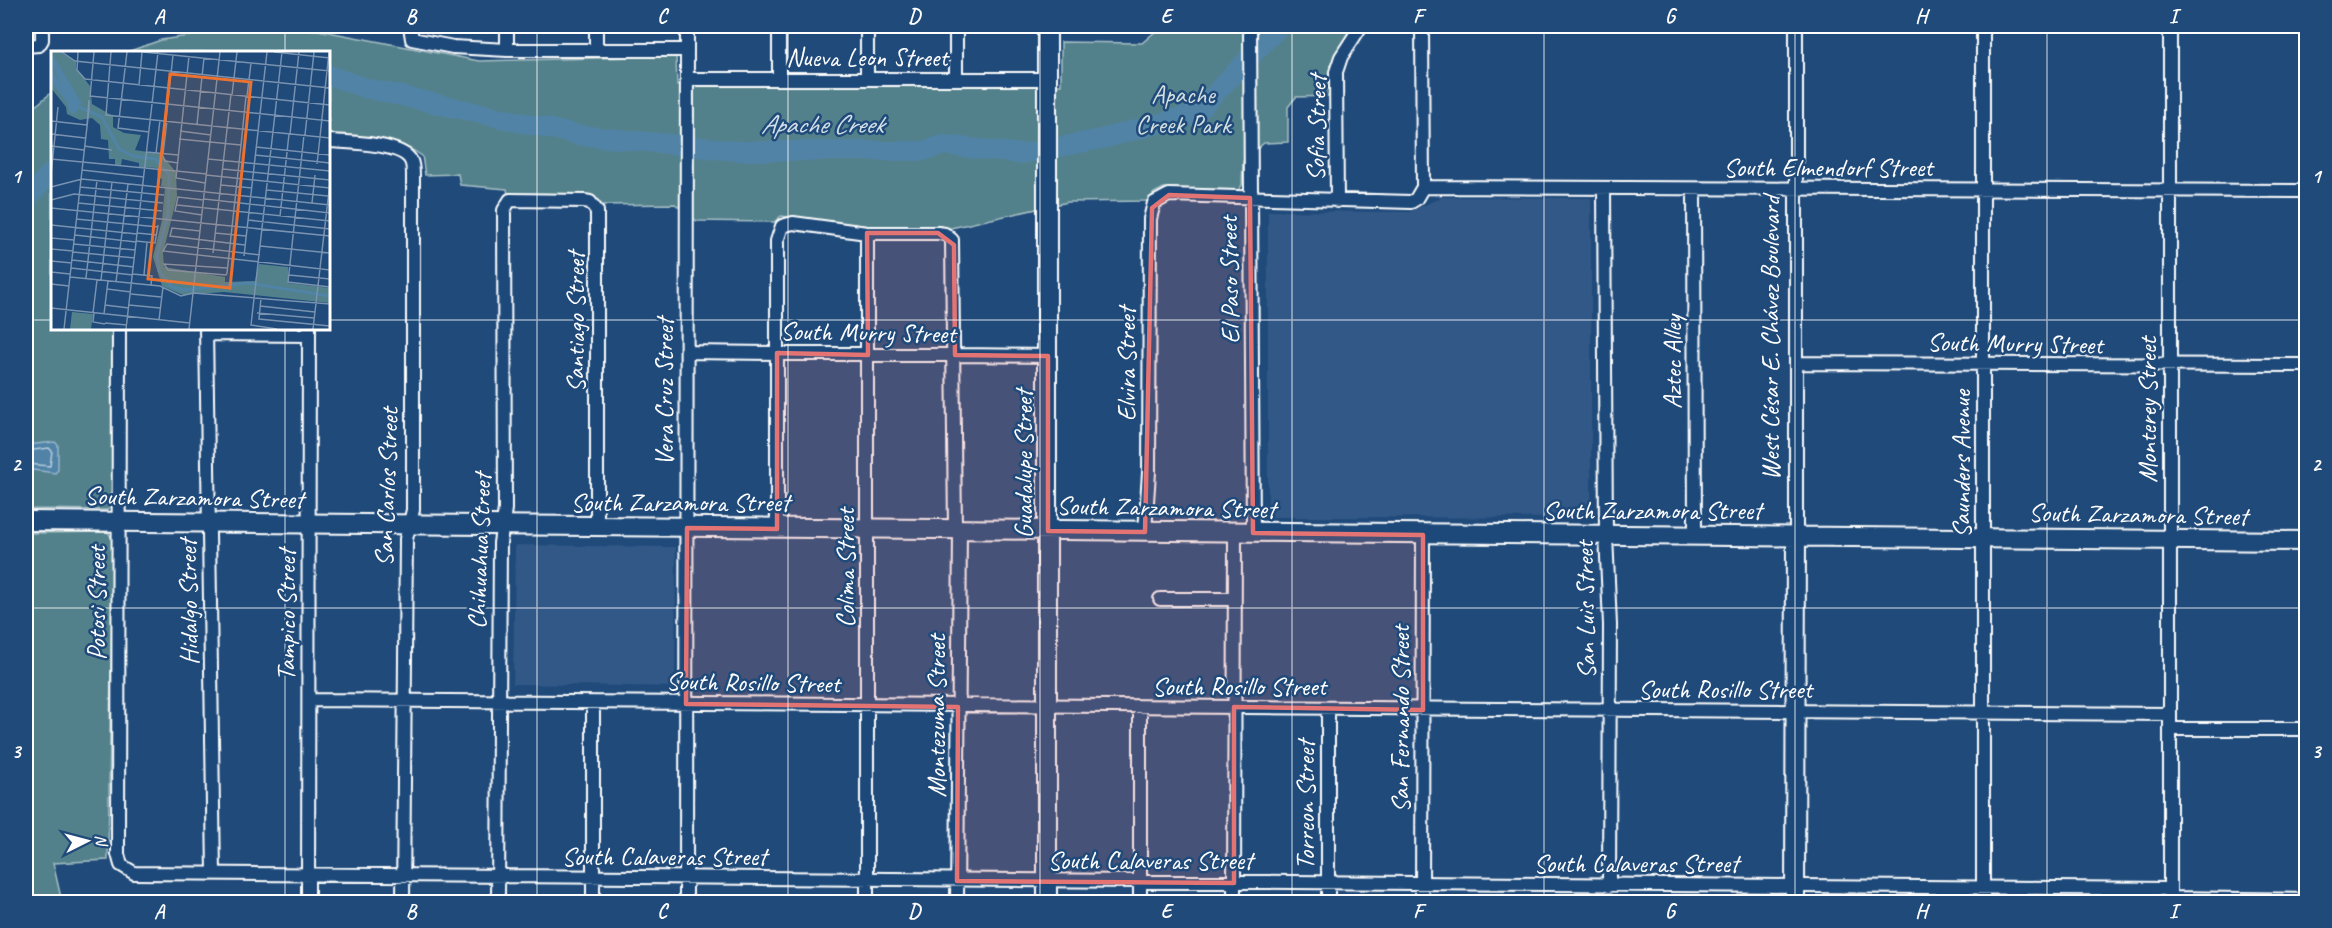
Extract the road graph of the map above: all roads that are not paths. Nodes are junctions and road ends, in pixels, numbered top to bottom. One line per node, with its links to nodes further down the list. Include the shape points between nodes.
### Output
1 (42, 26): 16 (street, via 39,45)
2 (410, 26): 17 (street, via 412,39 453,47)
3 (507, 26): 17 (street)
4 (596, 26): 18 (street)
5 (687, 26): 19 (street, Vera Cruz Street)
6 (779, 26): 21 (street)
7 (867, 26): 22 (street)
8 (956, 26): 23 (street)
9 (1047, 26): 24 (main road, Guadalupe Street)
10 (1250, 26): 33 (street, El Paso Street)
11 (1361, 26): 34 (street, Sofia Street, via 1336,72)
12 (1422, 26): 26 (street)
13 (1796, 26): 30 (street, West César E. Chávez Boulevard)
14 (1983, 26): 29 (street, Saunders Avenue)
15 (2170, 26): 31 (street, Monterey Street)
16 (26, 46)
17 (507, 50): 18 (street)
18 (596, 50): 19 (street)
19 (687, 50): 20 (street, Vera Cruz Street)
20 (687, 79): 21 (street, Nueva Leon Street); 40 (street, Vera Cruz Street)
21 (779, 79): 22 (street, Nueva Leon Street)
22 (867, 79): 23 (street, Nueva Leon Street)
23 (956, 79): 24 (street, Nueva Leon Street)
24 (1047, 79): 44 (main road, Guadalupe Street)
25 (330, 141): 53 (street, San Carlos Street, via 391,148 407,156 412,167 413,510)
26 (1423, 187): 27 (street, South Elmendorf Street); 34 (street, via 1411,202)
27 (1605, 188): 28 (street, South Elmendorf Street); 64 (street, San Luis Street)
28 (1694, 189): 30 (street, South Elmendorf Street); 65 (street, Aztec Alley)
29 (1983, 189): 30 (street, South Elmendorf Street); 31 (street, South Elmendorf Street); 46 (street, Saunders Avenue)
30 (1796, 190): 45 (street, West César E. Chávez Boulevard)
31 (2170, 190): 32 (street, South Elmendorf Street); 48 (street, Monterey Street)
32 (2307, 191)
33 (1250, 198): 34 (street); 61 (street, Elvira Street, via 1169,195 1158,199 1152,208); 62 (street, El Paso Street)
34 (1336, 201)
35 (507, 202): 54 (street, Chihuahua Street); 55 (street, Santiago Street, via 584,201 597,211)
36 (867, 233): 41 (street, via 793,223 781,227 777,241); 42 (street, Colima Street); 43 (street, Montezuma Street, via 945,234 954,245)
37 (119, 330): 50 (street, Potosi Street)
38 (206, 331): 39 (street); 51 (street, Hidalgo Street)
39 (309, 332): 52 (street, Tampico Street)
40 (687, 352): 41 (street, South Murry Street); 56 (street, Vera Cruz Street)
41 (777, 353): 42 (street, South Murry Street); 57 (street)
42 (868, 355): 43 (street, South Murry Street); 58 (street, Colima Street)
43 (955, 355): 44 (street, South Murry Street); 59 (street, Montezuma Street)
44 (1048, 356): 60 (main road, Guadalupe Street)
45 (1796, 363): 46 (street, South Murry Street); 66 (street, West César E. Chávez Boulevard)
46 (1983, 365): 48 (street, South Murry Street); 67 (street, Saunders Avenue)
47 (2307, 366): 48 (street, South Murry Street)
48 (2170, 367): 68 (street, Monterey Street)
49 (26, 521): 50 (main road, South Zarzamora Street)
50 (119, 522): 51 (main road, South Zarzamora Street); 90 (street, Potosi Street, via 118,854 122,865)
51 (209, 523): 52 (main road, South Zarzamora Street); 91 (street, Hidalgo Street)
52 (309, 524): 53 (main road, South Zarzamora Street); 72 (street, Tampico Street)
53 (409, 525): 54 (main road, South Zarzamora Street); 73 (street, San Carlos Street)
54 (503, 526): 55 (main road, South Zarzamora Street); 74 (street, Chihuahua Street)
55 (597, 528): 56 (main road, South Zarzamora Street)
56 (687, 528): 57 (main road, South Zarzamora Street); 76 (street, Vera Cruz Street)
57 (777, 529): 58 (main road, South Zarzamora Street)
58 (867, 529): 59 (main road, South Zarzamora Street); 77 (street, Colima Street)
59 (958, 530): 60 (main road, South Zarzamora Street); 78 (street, Montezuma Street)
60 (1048, 531): 61 (main road, South Zarzamora Street); 79 (main road, Guadalupe Street)
61 (1145, 532): 62 (main road, South Zarzamora Street)
62 (1244, 533): 63 (main road, South Zarzamora Street); 71 (street, El Paso Street)
63 (1423, 535): 64 (main road, South Zarzamora Street); 83 (street, San Fernando Street)
64 (1606, 535): 65 (main road, South Zarzamora Street); 85 (street, San Luis Street)
65 (1695, 536): 66 (main road, South Zarzamora Street)
66 (1796, 536): 67 (main road, South Zarzamora Street); 84 (main road, West César E. Chávez Boulevard)
67 (1983, 538): 68 (main road, South Zarzamora Street); 86 (street, Saunders Avenue)
68 (2170, 540): 69 (main road, South Zarzamora Street); 87 (street, Monterey Street)
69 (2307, 541)
70 (1160, 599): 71 (street)
71 (1234, 599): 80 (street, El Paso Street)
72 (309, 700): 73 (street, South Rosillo Street); 92 (street, Tampico Street)
73 (403, 701): 74 (street, South Rosillo Street); 93 (street, San Carlos Street)
74 (498, 702): 75 (street, South Rosillo Street); 94 (street, Chihuahua Street)
75 (593, 703): 76 (street, South Rosillo Street); 95 (street)
76 (686, 704): 77 (street, South Rosillo Street); 96 (street, Vera Cruz Street)
77 (868, 706): 78 (street, South Rosillo Street); 97 (street, Colima Street)
78 (958, 707): 79 (street, South Rosillo Street); 98 (street, Montezuma Street)
79 (1047, 707): 81 (street, South Rosillo Street); 99 (main road, Guadalupe Street)
80 (1234, 707): 81 (street, South Rosillo Street); 82 (street, South Rosillo Street); 101 (street, El Paso Street)
81 (1140, 708): 100 (street)
82 (1328, 708): 83 (street, South Rosillo Street); 102 (street, Torreon Street)
83 (1423, 710): 85 (street, South Rosillo Street); 103 (street, San Fernando Street)
84 (1796, 711): 85 (street, South Rosillo Street); 86 (street, South Rosillo Street); 106 (main road, West César E. Chávez Boulevard)
85 (1609, 712): 104 (street, San Luis Street)
86 (1983, 713): 87 (street, South Rosillo Street); 105 (street, Saunders Avenue)
87 (2170, 714): 88 (street, Monterey Street)
88 (2170, 729): 89 (street); 107 (street, Monterey Street)
89 (2307, 729)
90 (131, 872): 91 (street, South Calaveras Street)
91 (214, 874): 92 (street, South Calaveras Street)
92 (308, 874): 93 (street, South Calaveras Street); 109 (street, Tampico Street)
93 (402, 875): 94 (street, South Calaveras Street); 110 (street, San Carlos Street)
94 (498, 877): 95 (street, South Calaveras Street); 111 (street, Chihuahua Street)
95 (593, 877): 96 (street, South Calaveras Street); 112 (street)
96 (686, 878): 97 (street, South Calaveras Street); 113 (street, Vera Cruz Street)
97 (867, 880): 98 (street, South Calaveras Street); 114 (street, Colima Street)
98 (957, 881): 99 (street, South Calaveras Street); 115 (street, Montezuma Street)
99 (1047, 882): 100 (street, South Calaveras Street); 116 (main road, Guadalupe Street)
100 (1140, 882): 101 (street, South Calaveras Street); 117 (street)
101 (1234, 883): 102 (street, South Calaveras Street); 118 (street, El Paso Street)
102 (1328, 883): 103 (street, South Calaveras Street); 119 (street, Torreon Street)
103 (1422, 884): 104 (street, South Calaveras Street); 120 (street, San Fernando Street)
104 (1609, 886): 106 (street, South Calaveras Street)
105 (1983, 888): 106 (street, South Calaveras Street); 107 (street, South Calaveras Street); 121 (street, Saunders Avenue)
106 (1796, 894)
107 (2170, 897): 108 (street, South Calaveras Street)
108 (2307, 900)
109 (308, 903)
110 (403, 903)
111 (498, 903)
112 (593, 903)
113 (686, 903)
114 (867, 903)
115 (957, 903)
116 (1047, 903)
117 (1140, 903)
118 (1234, 903)
119 (1328, 903)
120 (1422, 903)
121 (1983, 903)

